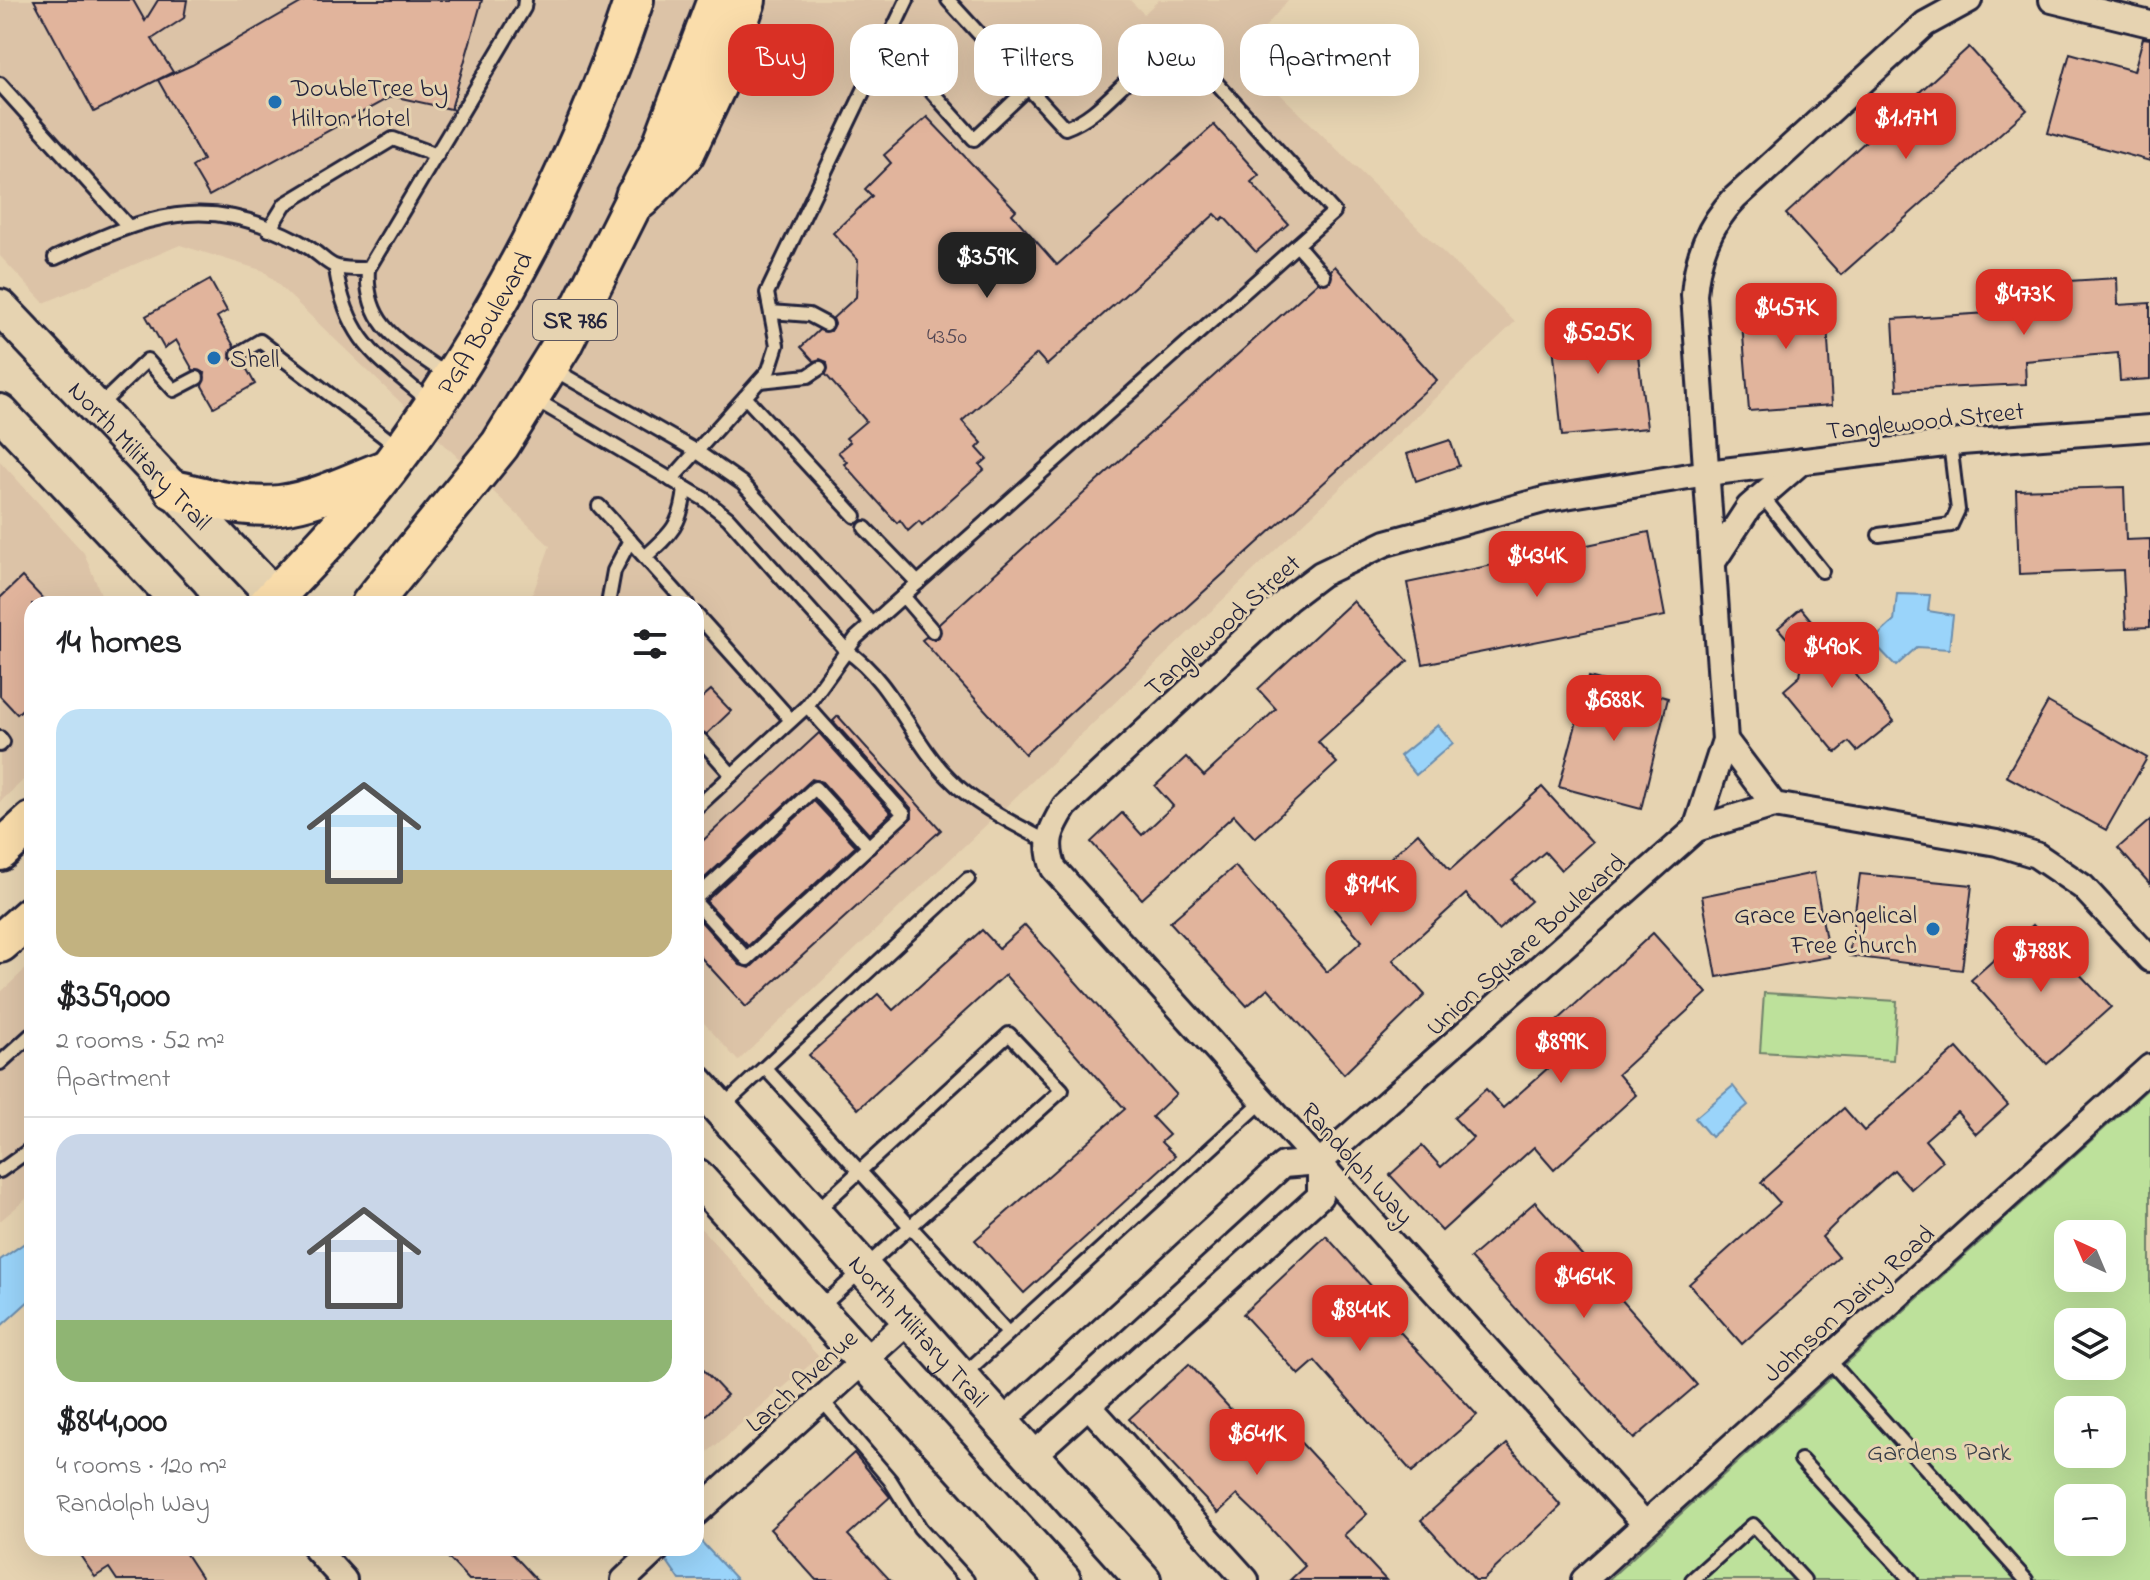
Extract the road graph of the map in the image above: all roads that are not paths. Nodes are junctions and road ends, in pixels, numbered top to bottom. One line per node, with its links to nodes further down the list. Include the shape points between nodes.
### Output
1 (525, 0): 17 (lane)
2 (634, 0): 34 (main road, PGA Boulevard / SR 786, via 561,176 502,297)
3 (717, 0): 18 (main road, SR 786)
4 (743, 0): 18 (highway, via 714,84 682,152)
5 (907, 0): 9 (lane)
6 (948, 0): 11 (lane)
7 (1969, 0): 43 (street, via 1925,24 1735,198 1713,225 1700,254 1694,295)
8 (2052, 0): 10 (street)
9 (896, 24)
10 (2150, 24)
11 (974, 29)
12 (0, 84): 19 (lane)
13 (861, 96): 27 (lane, via 767,293)
14 (935, 96): 15 (lane, via 974,139)
15 (1020, 96)
16 (1035, 96): 21 (lane, via 1065,128 1082,122 1147,62 1167,54 1202,67 1334,212)
17 (437, 155): 20 (lane, via 393,139 285,204); 23 (lane)
18 (638, 197): 32 (main road, SR 786)
19 (127, 225): 20 (lane, via 171,213 236,217); 22 (lane)
20 (269, 230): 24 (lane, via 300,242)
21 (1297, 245): 25 (lane); 56 (lane)
22 (55, 258)
23 (368, 269): 24 (lane); 34 (lane, via 374,317)
24 (336, 270): 34 (lane, via 357,337)
25 (1324, 276)
26 (0, 307): 36 (main road, North Military Trail)
27 (771, 312): 28 (lane, via 809,315); 33 (lane, via 777,345)
28 (826, 324)
29 (238, 354): 41 (lane, via 260,341)
30 (820, 368): 33 (lane, via 808,376)
31 (197, 378): 36 (lane, via 174,390 147,360)
32 (540, 381): 40 (lane); 44 (lane); 60 (main road, SR 786, via 500,445)
33 (760, 381): 35 (lane)
34 (443, 392): 41 (main road, PGA Boulevard / SR 786)
35 (745, 397): 40 (lane); 49 (lane)
36 (97, 408): 46 (main road, North Military Trail)
37 (0, 412): 57 (main road)
38 (2150, 428): 39 (street, Tanglewood Street)
39 (1950, 443): 42 (street, Tanglewood Street); 51 (lane, via 1958,510 1951,525)
40 (696, 451): 44 (lane); 65 (lane, via 742,483)
41 (395, 459): 46 (main road, via 312,497 280,505); 59 (main road, PGA Boulevard / SR 786)
42 (1802, 461): 43 (street, Tanglewood Street); 47 (street)
43 (1707, 473): 54 (street); 79 (street, Tanglewood Street, via 1547,499 1386,543 1333,567 1288,599 1065,806)
44 (671, 480): 45 (lane)
45 (685, 488): 53 (lane, via 683,513 671,534); 67 (lane, via 728,518)
46 (174, 490): 58 (main road, North Military Trail)
47 (1762, 496): 54 (street); 55 (lane)
48 (599, 506): 52 (lane)
49 (855, 516)
50 (865, 528): 56 (lane)
51 (1879, 535)
52 (630, 540): 53 (lane); 61 (lane, via 614,571)
53 (645, 557): 62 (lane)
54 (1713, 562): 71 (street)
55 (1822, 571)
56 (918, 583): 63 (lane)
57 (173, 596)
58 (270, 596)
59 (279, 596)
60 (377, 596)
61 (609, 596)
62 (680, 596)
63 (903, 596): 65 (lane); 66 (lane)
64 (704, 623): 69 (lane)
65 (872, 624): 67 (lane)
66 (933, 631)
67 (847, 651): 68 (lane); 79 (lane, via 870,667 950,779 1007,820)
68 (807, 706): 69 (lane); 80 (lane, via 904,814)
69 (791, 720): 74 (lane)
70 (0, 738): 73 (lane)
71 (1725, 740): 76 (street); 78 (street)
72 (704, 743): 74 (lane)
73 (0, 745)
74 (732, 775): 75 (lane)
75 (704, 801)
76 (1774, 805): 78 (street); 87 (street, via 1997,843 2036,855 2083,887)
77 (24, 829): 81 (main road)
78 (1696, 829): 96 (street, Union Square Boulevard)
79 (1048, 837): 93 (street, Randolph Way, via 1054,869)
80 (869, 847): 83 (lane, via 815,788); 84 (lane, via 747,959)
81 (0, 851)
82 (968, 879): 91 (lane)
83 (704, 893)
84 (704, 910)
85 (24, 922): 86 (main road)
86 (0, 943)
87 (2150, 959)
88 (24, 1041): 89 (lane)
89 (0, 1063)
90 (2150, 1067): 106 (street, Johnson Dairy Road)
91 (765, 1068): 94 (lane); 98 (lane, via 829,1134)
92 (704, 1091): 94 (main road, North Military Trail)
93 (1264, 1100): 96 (street, Randolph Way); 105 (lane)
94 (720, 1109): 100 (main road, North Military Trail)
95 (24, 1154): 97 (lane)
96 (1320, 1162): 110 (street, via 1320,1196); 111 (street, via 1283,1165); 115 (street, Randolph Way)
97 (0, 1171)
98 (859, 1174): 100 (lane); 101 (lane); 101 (lane, via 1009,1034 1062,1090)
99 (704, 1185): 103 (main road)
100 (814, 1213): 102 (main road, North Military Trail)
101 (911, 1227): 102 (lane); 105 (lane)
102 (863, 1270): 103 (lane); 104 (main road, North Military Trail)
103 (818, 1309): 107 (main road)
104 (909, 1320): 107 (street, Larch Avenue); 108 (main road, North Military Trail)
105 (1008, 1333): 108 (lane)
106 (1828, 1359): 115 (street, Johnson Dairy Road); 128 (lane)
107 (864, 1360): 109 (street, Larch Avenue); 121 (main road)
108 (960, 1377): 111 (main road, North Military Trail)
109 (821, 1399): 114 (street, Larch Avenue); 120 (lane)
110 (1088, 1405): 112 (street); 123 (street)
111 (1001, 1423): 112 (main road, North Military Trail)
112 (1031, 1457): 122 (main road, North Military Trail)
113 (1801, 1460): 127 (lane)
114 (704, 1506)
115 (1645, 1524): 124 (street, Johnson Dairy Road)
116 (322, 1556): 119 (street)
117 (649, 1556): 118 (street)
118 (624, 1579)
119 (344, 1580)
120 (967, 1580)
121 (1063, 1580)
122 (1143, 1580)
123 (1246, 1580)
124 (1584, 1580)
125 (1692, 1580): 126 (lane, via 1753,1525)
126 (1804, 1580)
127 (1911, 1580)
128 (2026, 1580)

